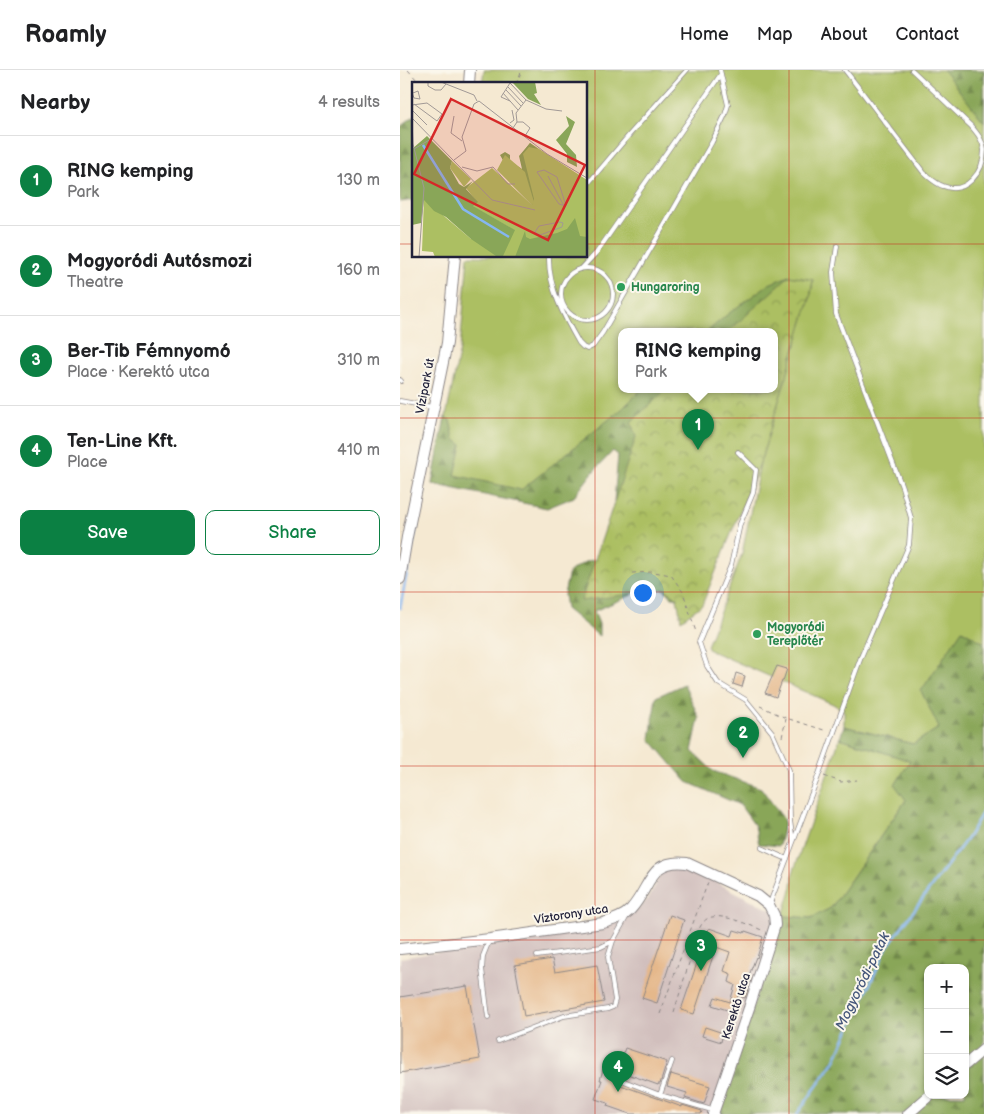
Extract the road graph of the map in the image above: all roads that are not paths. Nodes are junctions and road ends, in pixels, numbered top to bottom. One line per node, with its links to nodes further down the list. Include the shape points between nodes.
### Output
1 (687, 70): 5 (lane)
2 (845, 70): 3 (lane, via 924,173 944,187 964,186 979,173 984,161 984,148 971,126)
3 (912, 70)
4 (721, 72): 8 (lane, via 728,105 720,126 603,332 588,349 579,343 561,307 551,278); 9 (lane, via 597,252)
5 (588, 184)
6 (837, 246): 15 (lane, via 833,272 836,314 911,518 909,545 861,657)
7 (455, 258): 11 (street, Vízipark út, via 447,342)
8 (549, 258)
9 (581, 269): 9 (lane, via 567,278 561,294 562,302 573,316 589,320 605,314 613,299 613,290 611,282 598,270)
10 (400, 401): 11 (lane)
11 (434, 407): 13 (street, Vízipark út)
12 (738, 452): 15 (lane, via 756,470 754,493 740,524 731,566 700,642 707,666 718,684 746,700 772,732 789,770)
13 (403, 536): 14 (street, Vízipark út)
14 (400, 579)
15 (793, 843): 17 (lane)
16 (762, 848): 17 (lane)
17 (787, 859): 18 (lane)
18 (769, 905): 19 (street, via 758,896 686,863 670,862 657,869); 32 (street, Kerektó utca, via 775,924)
19 (631, 910): 20 (street, Víztorony utca, via 604,923); 21 (lane)
20 (490, 939): 22 (street, Víztorony utca); 24 (lane, via 482,969)
21 (613, 941): 23 (lane, via 601,947); 25 (lane, via 608,957 615,1000 613,1007 564,1016)
22 (400, 949)
23 (537, 956)
24 (488, 1018)
25 (498, 1041)
26 (984, 1049): 28 (street)
27 (672, 1060): 30 (lane)
28 (969, 1062)
29 (624, 1081): 30 (lane)
30 (660, 1095): 32 (lane)
31 (925, 1099): 33 (street)
32 (714, 1112)
33 (908, 1114)

